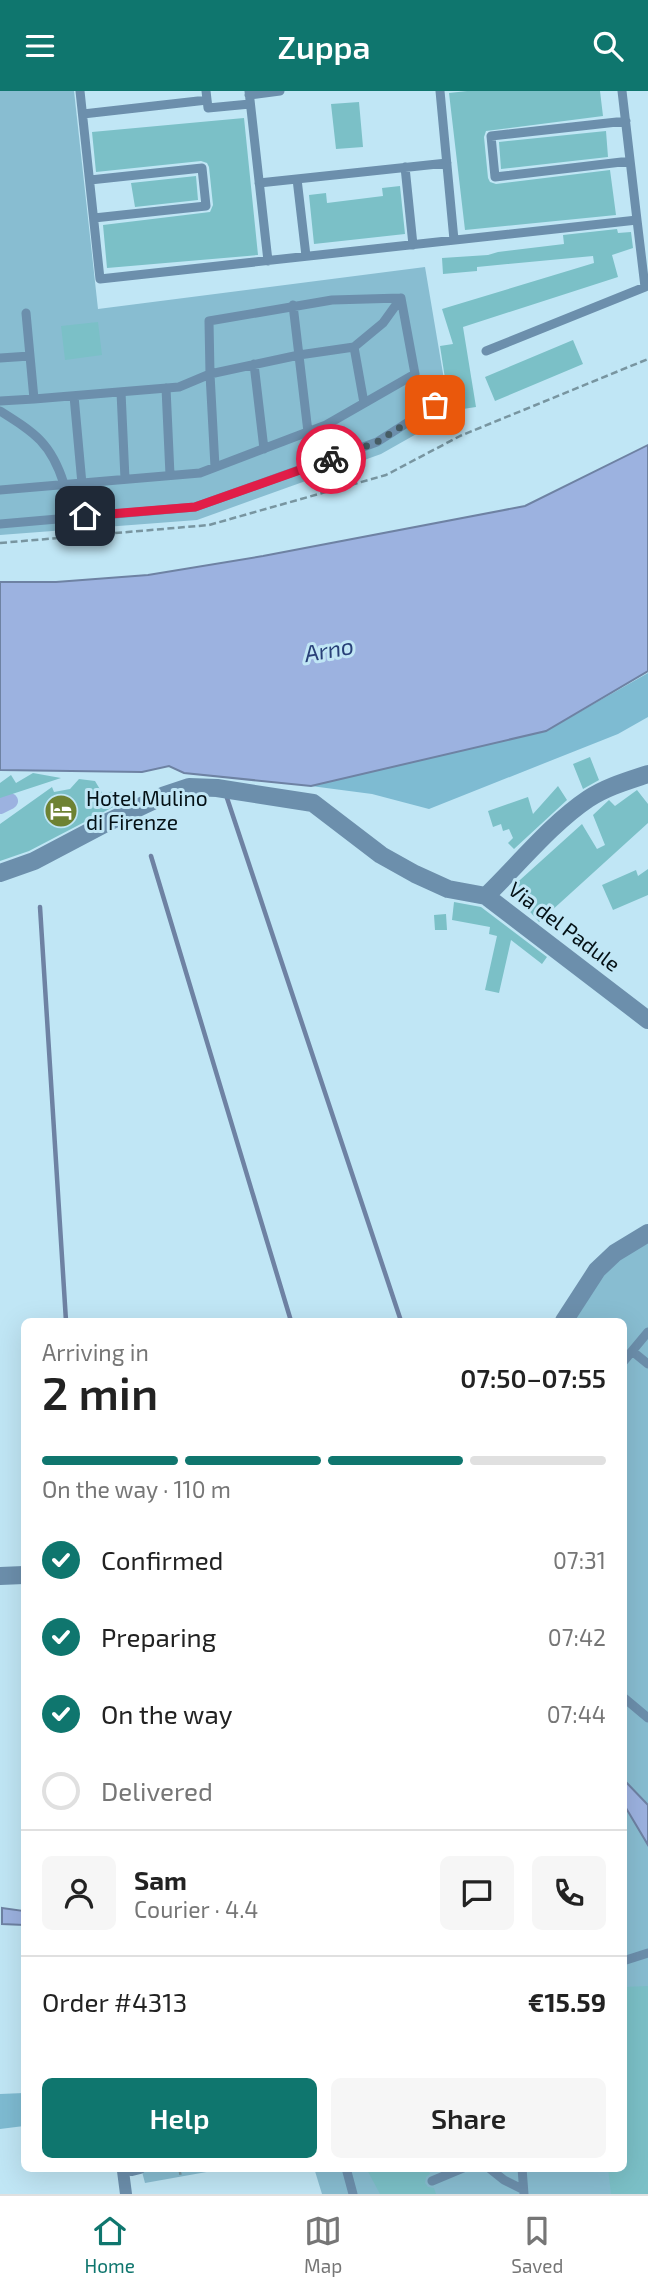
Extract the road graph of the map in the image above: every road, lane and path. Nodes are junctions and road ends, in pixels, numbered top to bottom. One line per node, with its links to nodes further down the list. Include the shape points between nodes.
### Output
1 (80, 91): 7 (lane)
2 (281, 91): 6 (lane)
3 (440, 91): 10 (lane)
4 (622, 91): 8 (lane)
5 (206, 96): 6 (lane, via 208,108); 7 (lane)
6 (249, 97): 14 (lane)
7 (83, 114): 13 (lane)
8 (626, 121): 9 (lane); 9 (lane, via 491,137 495,177)
9 (630, 161): 16 (lane)
10 (446, 163): 11 (lane); 17 (lane)
11 (405, 167): 12 (lane); 18 (lane)
12 (297, 179): 14 (lane); 19 (lane)
13 (90, 180): 15 (lane); 15 (lane, via 202,168 206,206)
14 (259, 183): 20 (lane)
15 (94, 218): 20 (lane, via 100,279)
16 (637, 221): 17 (lane); 21 (lane)
17 (454, 240): 18 (lane)
18 (413, 245): 19 (lane)
19 (306, 256): 20 (lane)
20 (268, 261)
21 (647, 288): 26 (lane)
22 (401, 298): 23 (lane); 25 (lane, via 383,323); 38 (lane, via 415,374)
23 (293, 305): 27 (lane); 32 (lane, via 209,321)
24 (26, 313): 28 (lane)
25 (354, 347): 27 (lane); 38 (lane)
26 (486, 351)
27 (299, 355): 31 (lane); 41 (lane)
28 (30, 356): 29 (lane); 36 (lane)
29 (0, 358)
30 (648, 359): 51 (path, via 460,436 386,475 348,486 209,525)
31 (254, 364): 32 (lane); 42 (lane)
32 (210, 374): 33 (lane); 43 (lane)
33 (166, 388): 34 (lane); 44 (lane)
34 (121, 392): 35 (lane); 45 (lane)
35 (74, 396): 36 (lane); 46 (lane)
36 (34, 399): 37 (lane)
37 (0, 401)
38 (363, 403): 41 (lane)
39 (435, 405): 49 (lane, via 377,442 195,507)
40 (0, 411): 47 (lane, via 33,432 56,463)
41 (308, 432): 42 (lane)
42 (264, 449): 43 (lane)
43 (215, 467): 44 (lane)
44 (170, 475): 45 (lane)
45 (125, 479): 46 (lane)
46 (81, 482): 47 (lane); 49 (lane)
47 (64, 484): 48 (lane)
48 (0, 490)
49 (85, 516): 50 (lane)
50 (0, 524)
51 (0, 543)
52 (648, 774): 54 (street, via 588,799)
53 (0, 873): 54 (street, via 34,861 165,795 189,787 217,788 313,803 380,855 448,889)
54 (486, 897): 55 (street, Via del Padule)
55 (648, 1020)
56 (648, 1233): 57 (street, via 597,1270)
57 (566, 1318)
58 (648, 1332): 59 (lane)
59 (632, 1351): 60 (lane); 61 (lane)
60 (627, 1357)
61 (648, 1364)
62 (21, 1575): 63 (street)
63 (0, 1576)
64 (627, 1700): 65 (lane)
65 (648, 1718)
66 (648, 1953): 67 (lane)
67 (627, 1960)
68 (132, 2172): 77 (street)
69 (180, 2172): 74 (path)
70 (347, 2172): 78 (lane)
71 (453, 2172): 75 (lane)
72 (494, 2172): 76 (lane)
73 (522, 2172): 76 (lane)
74 (181, 2177)
75 (432, 2181)
76 (523, 2191)
77 (126, 2194)
78 (354, 2194)

